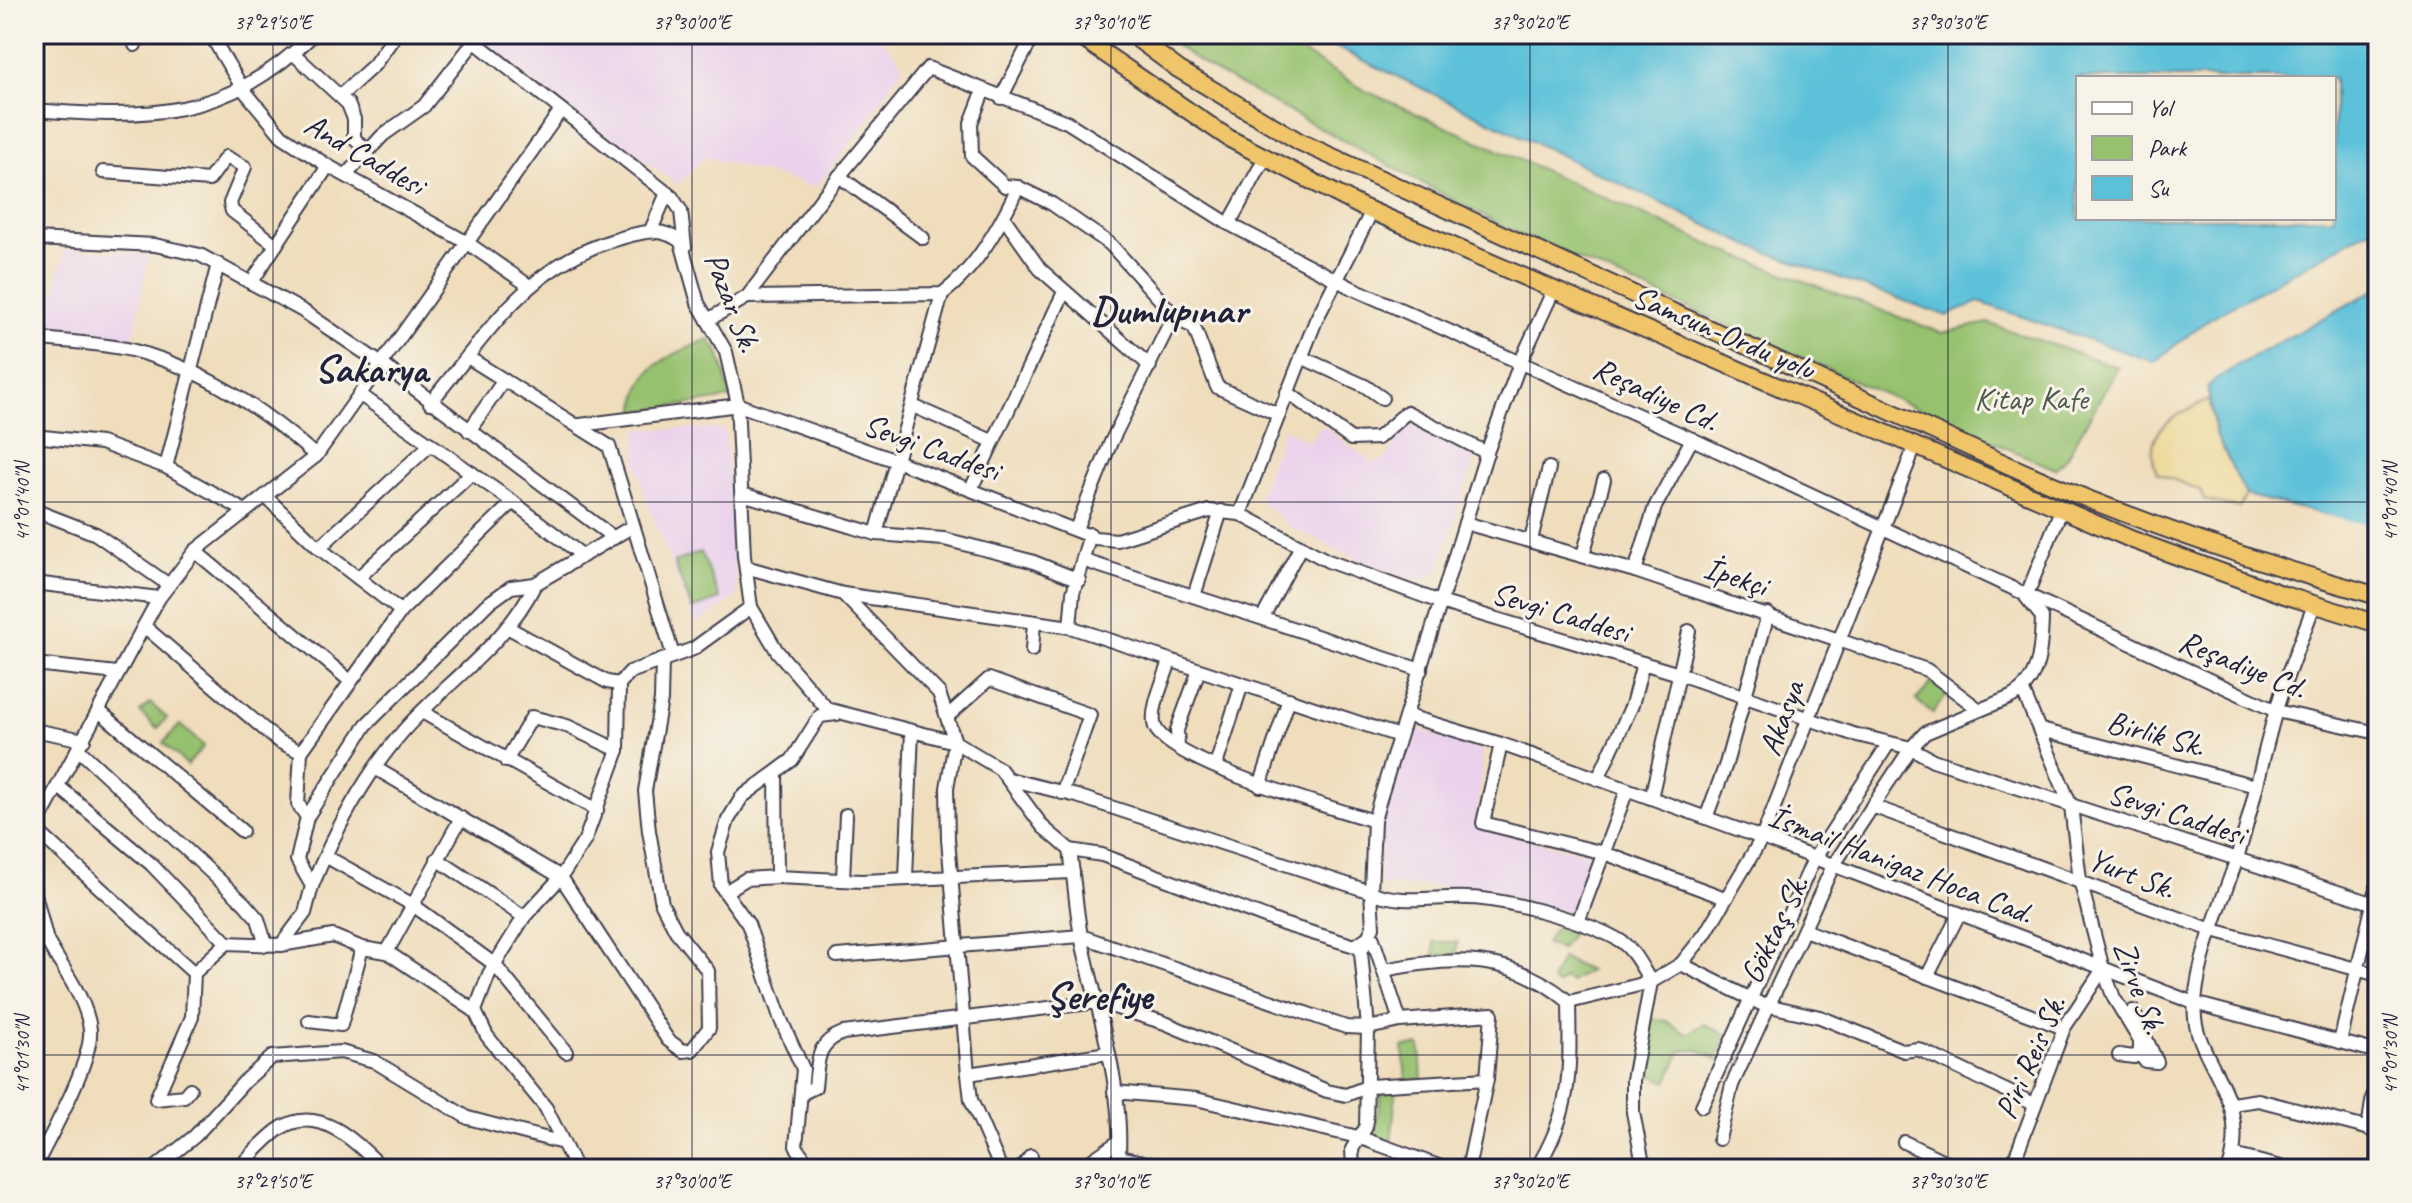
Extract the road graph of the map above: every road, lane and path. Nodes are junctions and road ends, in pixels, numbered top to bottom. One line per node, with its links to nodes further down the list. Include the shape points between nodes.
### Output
1 (210, 34): 9 (street, And Caddesi)
2 (314, 34): 8 (street)
3 (396, 34): 11 (street, via 374,65)
4 (1034, 34): 12 (street)
5 (1076, 34): 16 (highway, Samsun-Ordu yolu, via 1230,139)
6 (1131, 34): 102 (highway, Samsun-Ordu yolu, via 1178,69 1300,142 2008,465 2261,562)
7 (470, 38): 14 (street, Pazar Sk.); 15 (street, via 424,106 383,135)
8 (294, 54): 9 (street); 11 (street)
9 (243, 89): 13 (street, via 160,113 114,116); 17 (street, And Caddesi, via 282,136)
10 (983, 92): 12 (street, Reşadiye Cd.); 20 (street, Reşadiye Cd., via 928,68); 21 (street, via 971,123 972,156 1005,186)
11 (340, 96): 15 (street, via 354,119 357,145)
12 (1001, 98): 25 (street, Reşadiye Cd., via 1067,122)
13 (34, 110)
14 (561, 110): 22 (street, Pazar Sk.); 29 (street)
15 (368, 153): 19 (street)
16 (1266, 156): 23 (highway, Samsun-Ordu yolu); 25 (street)
17 (328, 166): 19 (street, And Caddesi); 31 (street)
18 (103, 172): 31 (street, via 209,180 226,157 245,167 230,203 232,211)
19 (346, 175): 29 (street, And Caddesi)
20 (839, 176): 27 (street); 39 (street)
21 (1018, 187): 24 (street); 40 (street, via 1110,244)
22 (667, 193): 26 (street); 30 (street, Pazar Sk., via 681,211)
23 (1372, 211): 33 (street); 36 (highway, Samsun-Ordu yolu)
24 (1004, 218): 37 (street); 38 (street, via 959,282)
25 (1229, 224): 33 (street, Reşadiye Cd.)
26 (651, 230): 30 (street, via 671,233); 35 (street, via 597,244)
27 (923, 238)
28 (34, 239): 32 (street, via 155,245)
29 (466, 242): 35 (street, And Caddesi); 46 (street)
30 (682, 243): 41 (street, Pazar Sk.)
31 (276, 245): 34 (street)
32 (218, 264): 34 (street); 48 (street)
33 (1336, 280): 43 (street); 45 (street, Reşadiye Cd.)
34 (251, 283): 46 (street)
35 (528, 285): 44 (street)
36 (1554, 289): 45 (street); 63 (highway, Samsun-Ordu yolu)
37 (1064, 292): 47 (street); 61 (street)
38 (942, 294): 39 (street); 55 (street)
39 (747, 297): 41 (street)
40 (1173, 318): 47 (street); 56 (street, via 1194,327 1217,387)
41 (709, 319): 54 (street, Pazar Sk., via 727,350)
42 (34, 338): 48 (street, via 131,350)
43 (1301, 357): 50 (street); 52 (street)
44 (469, 358): 49 (street); 53 (street)
45 (1520, 363): 60 (street, Reşadiye Cd.); 64 (street)
46 (383, 365): 51 (street); 53 (street)
47 (1150, 366): 82 (street, via 1111,442)
48 (191, 372): 65 (street, via 260,411); 67 (street)
49 (504, 380): 57 (street); 58 (street)
50 (1287, 392): 56 (street); 64 (street, via 1351,439 1378,438 1407,412)
51 (362, 396): 62 (street); 65 (street)
52 (1382, 398)
53 (430, 403): 58 (street)
54 (738, 405): 57 (street); 66 (street, Sevgi Caddesi); 72 (street, Pazar Sk.)
55 (913, 406): 61 (street); 66 (street)
56 (1279, 415): 79 (street)
57 (580, 425): 81 (street, via 609,446)
58 (469, 431): 86 (street)
59 (34, 436): 67 (street, via 101,443)
60 (1692, 439): 83 (street, Reşadiye Cd.); 95 (street, via 1655,507)
61 (992, 441): 71 (street)
62 (431, 444): 69 (street); 89 (street)
63 (1915, 446): 76 (highway, Samsun-Ordu yolu); 83 (street, Akasya)
64 (1487, 453): 80 (street)
65 (316, 456): 73 (street)
66 (896, 461): 71 (street, Sevgi Caddesi); 84 (street)
67 (166, 467): 77 (street)
68 (1549, 468): 87 (street)
69 (472, 473): 74 (street); 96 (street)
70 (1604, 480): 91 (street)
71 (971, 489): 82 (street, Sevgi Caddesi)
72 (743, 494): 84 (street); 94 (street, Pazar Sk.)
73 (265, 496): 77 (street); 89 (street)
74 (513, 502): 92 (street); 109 (street)
75 (34, 510): 100 (street, via 96,534)
76 (2061, 510): 104 (street); 107 (highway, Samsun-Ordu yolu)
77 (245, 511): 90 (street)
78 (1221, 511): 79 (street, Sevgi Caddesi); 85 (street, Sevgi Caddesi, via 1117,540); 103 (street)
79 (1240, 514): 88 (street, Sevgi Caddesi)
80 (1465, 523): 87 (street, İpekçi); 106 (street)
81 (633, 526): 86 (street); 120 (street)
82 (1076, 529): 85 (street, Sevgi Caddesi)
83 (1880, 529): 104 (street, Reşadiye Cd.); 118 (street, Akasya)
84 (876, 534): 97 (street, via 944,539 1031,561)
85 (1090, 534): 93 (street)
86 (614, 538): 92 (street)
87 (1531, 540): 91 (street, İpekçi)
88 (1301, 546): 106 (street, Sevgi Caddesi); 111 (street)
89 (319, 548): 96 (street)
90 (195, 551): 100 (street); 128 (street)
91 (1583, 555): 95 (street, İpekçi)
92 (583, 556): 99 (street)
93 (1085, 561): 97 (street); 103 (street)
94 (749, 568): 101 (street); 108 (street, Pazar Sk.)
95 (1635, 571): 110 (street, İpekçi)
96 (358, 578): 109 (street)
97 (1079, 580): 116 (street)
98 (34, 583): 105 (street)
99 (535, 584): 115 (street); 171 (street, via 511,587 486,605 366,725)
100 (169, 585): 105 (street)
101 (843, 594): 112 (street); 139 (street, via 939,693)
102 (2370, 594): 107 (highway, via 2323,586)
103 (1194, 596): 111 (street)
104 (2026, 597): 131 (street, via 2042,617 2041,657); 136 (street, Reşadiye Cd.)
105 (159, 598): 114 (street)
106 (1440, 602): 122 (street, Sevgi Caddesi); 125 (street)
107 (2314, 605): 113 (highway, Samsun-Ordu yolu); 136 (street)
108 (751, 607): 120 (street, via 693,649); 138 (street, via 777,651 827,709)
109 (401, 611): 128 (street)
110 (1768, 614): 118 (street, İpekçi); 132 (street)
111 (1263, 617): 125 (street)
112 (1034, 622): 116 (street); 119 (street)
113 (2378, 624)
114 (144, 626): 126 (street); 154 (street, via 278,741)
115 (507, 627): 129 (street); 137 (street)
116 (1070, 627): 121 (street)
117 (1689, 631): 127 (street)
118 (1838, 639): 134 (street, İpekçi, via 1927,670); 141 (street, Akasya)
119 (1032, 650)
120 (667, 657): 129 (street, via 630,672); 186 (street, via 645,791 662,904 708,971 709,1028 692,1050 683,1051 661,1031)
121 (1170, 661): 124 (street); 151 (street, via 1153,719 1156,730)
122 (1643, 663): 127 (street, Sevgi Caddesi); 160 (street, via 1632,705)
123 (34, 664): 126 (street)
124 (1199, 670): 130 (street); 151 (street, via 1177,730)
125 (1421, 670): 140 (street)
126 (117, 673): 135 (street)
127 (1679, 674): 132 (street, Sevgi Caddesi); 166 (street)
128 (349, 680): 154 (street)
129 (619, 684): 153 (street)
130 (1242, 684): 133 (street); 156 (street)
131 (2023, 691): 134 (street, Göktaş Sk.); 143 (street, Zirve Sk.)
132 (1744, 696): 141 (street, Sevgi Caddesi); 173 (street)
133 (1289, 699): 146 (street); 162 (street)
134 (1977, 708): 152 (street, Göktaş Sk., via 1925,733)
135 (99, 711): 150 (street); 176 (street)
136 (2276, 711): 145 (street, Reşadiye Cd.); 163 (street)
137 (422, 712): 155 (street); 157 (street)
138 (840, 714): 144 (street); 158 (street, via 820,716 792,760)
139 (949, 715): 147 (street); 165 (street, via 989,679 1090,715)
140 (1408, 716): 146 (street); 149 (street, İsmail Hanigaz Hoca Cad.)
141 (1807, 718): 148 (street, Sevgi Caddesi); 177 (street, Akasya)
142 (34, 730): 150 (street)
143 (2041, 730): 163 (street, Birlik Sk.); 168 (street, Zirve Sk.)
144 (912, 731): 147 (street); 189 (street)
145 (2378, 733)
146 (1399, 736): 174 (street)
147 (955, 742): 159 (street); 190 (street, via 947,788)
148 (1889, 743): 152 (street, Sevgi Caddesi); 182 (street, Göktaş Sk.)
149 (1501, 744): 160 (street, İsmail Hanigaz Hoca Cad.); 179 (street, via 1483,823)
150 (82, 745): 161 (street); 210 (street, via 244,903 258,919)
151 (1178, 747): 156 (street)
152 (1911, 748): 167 (street, Göktaş Sk.); 168 (street, Sevgi Caddesi)
153 (618, 750): 155 (street, via 567,726 532,717); 169 (street)
154 (301, 752): 171 (street, via 298,804)
155 (506, 761): 169 (street)
156 (1216, 765): 162 (street)
157 (375, 768): 172 (street); 180 (street)
158 (776, 773): 187 (street); 195 (street, via 742,797 728,820 718,852)
159 (1009, 779): 165 (street); 178 (street, via 1043,827)
160 (1598, 779): 164 (street, İsmail Hanigaz Hoca Cad.)
161 (58, 786): 175 (street); 208 (street, via 151,864)
162 (1260, 786): 174 (street)
163 (2256, 786): 183 (street)
164 (1627, 790): 166 (street, İsmail Hanigaz Hoca Cad.); 179 (street)
165 (1062, 793): 196 (street)
166 (1651, 798): 173 (street, İsmail Hanigaz Hoca Cad.)
167 (1872, 806): 184 (street, Göktaş Sk.); 191 (street, Yurt Sk.)
168 (2071, 806): 183 (street, Sevgi Caddesi); 191 (street, Zirve Sk.)
169 (597, 810): 186 (street)
170 (846, 815): 188 (street)
171 (307, 817): 192 (street, via 297,860)
172 (461, 818): 181 (street); 186 (street)
173 (1706, 818): 177 (street, İsmail Hanigaz Hoca Cad.)
174 (1374, 821): 196 (street)
175 (34, 830): 220 (street)
176 (242, 831)
177 (1762, 838): 182 (street, İsmail Hanigaz Hoca Cad.); 197 (street, Akasya)
178 (1070, 850): 185 (street); 206 (street, via 1102,855 1355,946)
179 (1604, 853): 197 (street); 202 (street)
180 (327, 857): 192 (street); 199 (street)
181 (437, 859): 199 (street); 201 (street)
182 (1814, 859): 184 (street, İsmail Hanigaz Hoca Cad.); 224 (street, Göktaş Sk.)
183 (2237, 860): 198 (street, Sevgi Caddesi); 203 (street)
184 (1833, 866): 200 (street, İsmail Hanigaz Hoca Cad.); 204 (street, Göktaş Sk.)
185 (1073, 872): 190 (street); 205 (street)
186 (561, 877): 201 (street)
187 (777, 877): 188 (street); 195 (street, via 746,879)
188 (843, 878): 189 (street)
189 (906, 878): 190 (street)
190 (951, 879): 209 (street)
191 (2080, 880): 203 (street, Yurt Sk.); 217 (street, Zirve Sk.)
192 (310, 882): 211 (street, via 305,913)
193 (2378, 883): 198 (street)
194 (34, 890): 207 (street)
195 (725, 892): 247 (street, via 760,952 803,1069)
196 (1371, 892): 202 (street, via 1392,898 1472,898); 206 (street, via 1373,927)
197 (1725, 898): 216 (street, Akasya)
198 (2375, 904): 219 (street)
199 (413, 905): 213 (street); 215 (street)
200 (1959, 914): 217 (street, İsmail Hanigaz Hoca Cad.); 222 (street)
201 (524, 917): 215 (street)
202 (1578, 922): 223 (street, via 1621,942)
203 (2209, 929): 219 (street, Yurt Sk.); 228 (street)
204 (1804, 930): 222 (street); 227 (street, Göktaş Sk.)
205 (1081, 936): 209 (street); 225 (street); 234 (street, via 1319,1020)
206 (1365, 939): 218 (street, via 1373,939); 234 (street, via 1361,952)
207 (41, 941): 261 (street, via 81,1000 90,1037 78,1078)
208 (227, 943): 210 (street); 220 (street)
209 (958, 944): 214 (street); 231 (street)
210 (266, 945): 211 (street)
211 (281, 945): 212 (street, via 333,936)
212 (362, 948): 213 (street); 232 (street, via 341,1025)
213 (387, 952): 229 (street)
214 (837, 956)
215 (494, 964): 229 (street); 237 (street)
216 (1681, 964): 223 (street, Akasya); 224 (street)
217 (2103, 969): 228 (street, İsmail Hanigaz Hoca Cad.); 235 (street, Piri Reis Sk.); 240 (street, Zirve Sk., via 2140,1041)
218 (1384, 970): 226 (street, via 1438,959 1486,961 1548,983); 233 (street)
219 (2358, 971): 221 (street, Yurt Sk.); 236 (street)
220 (194, 973): 245 (street, via 192,1017 156,1099 184,1096)
221 (2378, 975)
222 (1927, 977): 235 (street)
223 (1651, 982): 226 (street, Akasya); 275 (street, via 1633,1080)
224 (1750, 997): 227 (street); 251 (street, Göktaş Sk.)
225 (1098, 1002): 231 (street); 239 (street); 244 (street, via 1165,1023 1327,1091 1346,1095)
226 (1569, 1002): 274 (street, via 1565,1110)
227 (1767, 1003): 249 (street, via 1820,1017 1904,1051 1918,1049); 254 (street, Göktaş Sk., via 1732,1085)
228 (2194, 1003): 236 (street, İsmail Hanigaz Hoca Cad.); 250 (street, via 2196,1023)
229 (475, 1011): 257 (street, via 487,1036 546,1108)
230 (2133, 1011): 240 (street, via 2157,1062 2145,1061)
231 (963, 1016): 242 (street); 247 (street, via 828,1039 820,1049 815,1087)
232 (309, 1021)
233 (1400, 1021): 234 (street); 243 (street, via 1492,1014)
234 (1368, 1028): 244 (street)
235 (2064, 1028): 249 (street, Piri Reis Sk.)
236 (2340, 1042): 238 (street, İsmail Hanigaz Hoca Cad.)
237 (566, 1052)
238 (2378, 1052)
239 (1108, 1053): 242 (street); 246 (street)
240 (2139, 1053): 241 (street, Zirve Sk.)
241 (2119, 1055)
242 (968, 1074): 267 (street, via 971,1100)
243 (1487, 1079): 244 (street); 273 (street)
244 (1369, 1086): 253 (street, via 1366,1127)
245 (190, 1089)
246 (1114, 1092): 253 (street, via 1196,1099); 255 (street)
247 (803, 1093): 266 (street, via 796,1146)
248 (2373, 1096): 252 (street)
249 (2034, 1104): 277 (street, Piri Reis Sk.)
250 (2232, 1104): 252 (street, via 2258,1100); 258 (street)
251 (1702, 1106)
252 (2373, 1130)
253 (1358, 1137): 271 (street, via 1352,1149); 272 (street)
254 (1719, 1139)
255 (1118, 1142): 260 (street); 269 (street, via 1092,1160)
256 (1904, 1142): 276 (street)
257 (563, 1143): 262 (street, via 468,1118 374,1061 341,1052 272,1057 195,1136); 265 (street)
258 (2233, 1155): 278 (street); 279 (street)
259 (1031, 1156): 268 (street)
260 (1118, 1163): 270 (street)
261 (34, 1168)
262 (154, 1169)
263 (237, 1169): 264 (street, via 279,1129 303,1120 354,1138)
264 (383, 1169)
265 (576, 1169)
266 (811, 1169)
267 (1001, 1169)
268 (1021, 1169)
269 (1089, 1169)
270 (1176, 1169)
271 (1353, 1169)
272 (1447, 1169)
273 (1468, 1169)
274 (1536, 1169)
275 (1644, 1169)
276 (1960, 1169)
277 (2011, 1169)
278 (2229, 1169)
279 (2289, 1169)

